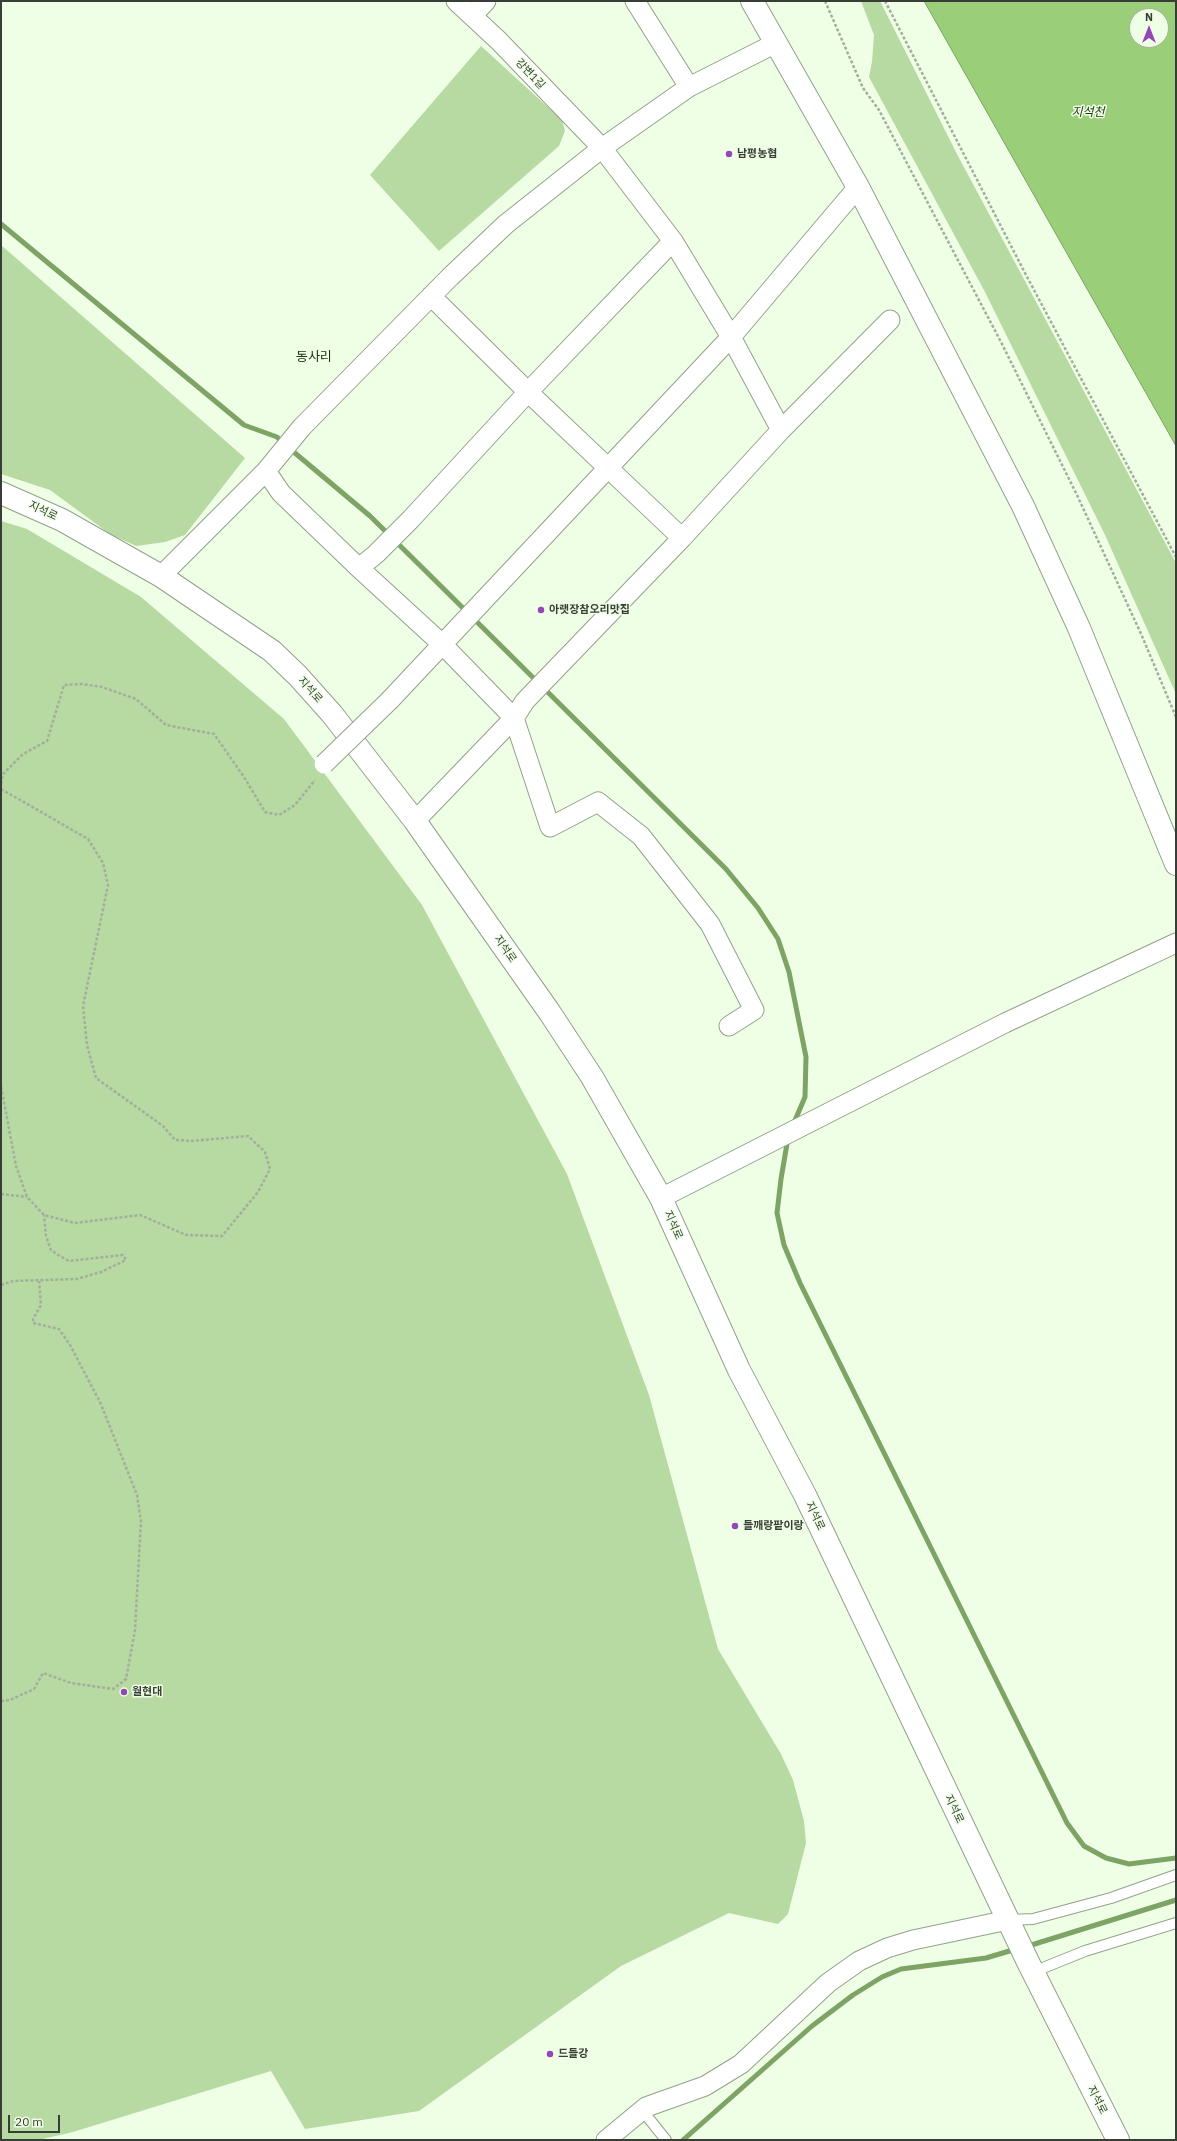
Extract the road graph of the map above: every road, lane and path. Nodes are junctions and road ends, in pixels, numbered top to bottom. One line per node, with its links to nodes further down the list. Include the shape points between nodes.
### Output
1 (456, 1): 7 (street, 강변1길)
2 (486, 1): 7 (street)
3 (635, 1): 9 (street)
4 (752, 1): 8 (main road)
5 (825, 1): 26 (path, via 863,88 879,110 931,208 1070,482 1142,636)
6 (885, 1): 22 (path, via 1025,273)
7 (472, 16): 10 (street, 강변1길)
8 (776, 43): 9 (street); 11 (main road)
9 (689, 87): 10 (street)
10 (602, 148): 12 (street, 강변1길); 13 (street, via 506,224)
11 (858, 188): 15 (street); 32 (main road, via 1023,506 1079,628)
12 (673, 241): 15 (street, 강변1길); 16 (street)
13 (431, 296): 16 (street); 19 (street, via 302,427)
14 (890, 320): 17 (street)
15 (731, 337): 17 (street, 강변1길); 18 (street)
16 (528, 392): 18 (street); 23 (street, via 411,519)
17 (781, 430): 21 (street)
18 (607, 467): 21 (street); 25 (street)
19 (266, 471): 23 (street, via 281,492); 24 (street)
20 (1, 493): 24 (main road, 지석로, via 62,520)
21 (682, 538): 27 (street, via 525,701)
22 (1176, 557)
23 (359, 568): 25 (street)
24 (161, 576): 31 (main road, 지석로, via 272,651 298,676 337,720)
25 (447, 638): 27 (street); 28 (street, bridge)
26 (1176, 717)
27 (514, 718): 31 (street); 34 (street, via 550,827 598,802 641,836 710,924 754,1010)
28 (320, 772): 29 (path, via 295,805 279,816 265,812 214,734 166,725 136,699 102,686 82,684 64,685 47,741 23,754 3,774)
29 (1, 784)
30 (1, 789): 39 (path, via 88,839 103,863 108,885 84,1006 87,1045 96,1078 163,1126 175,1140 248,1136 265,1152 270,1169 258,1192 222,1236 186,1235 140,1215 75,1223)
31 (415, 821): 38 (main road, 지석로, via 592,1077)
32 (1176, 864)
33 (1176, 943): 38 (street, via 1005,1023)
34 (729, 1026)
35 (1, 1086): 37 (path, via 16,1166)
36 (1, 1194): 37 (path)
37 (27, 1196): 39 (path)
38 (661, 1198): 44 (main road, 지석로, via 739,1370 805,1496)
39 (44, 1215): 40 (path, via 46,1236 51,1250 58,1255 69,1261 123,1255 126,1260 101,1272 77,1279)
40 (38, 1281): 41 (path, via 13,1281); 42 (path, via 41,1305 33,1318 33,1323 59,1329 70,1345 100,1402 137,1495 141,1521 135,1630 126,1679 113,1689 71,1683 43,1673 34,1690)
41 (1, 1285)
42 (1, 1702)
43 (1176, 1875): 44 (lane, via 1111,1898 1033,1919)
44 (1009, 1922): 46 (main road, 지석로); 47 (street, via 913,1940 886,1948 859,1961 828,1983 741,2064 705,2086)
45 (1176, 1923): 46 (lane)
46 (1031, 1968): 50 (main road, 지석로)
47 (642, 2110): 48 (lane); 49 (street)
48 (664, 2138)
49 (606, 2140)
50 (1118, 2140)

